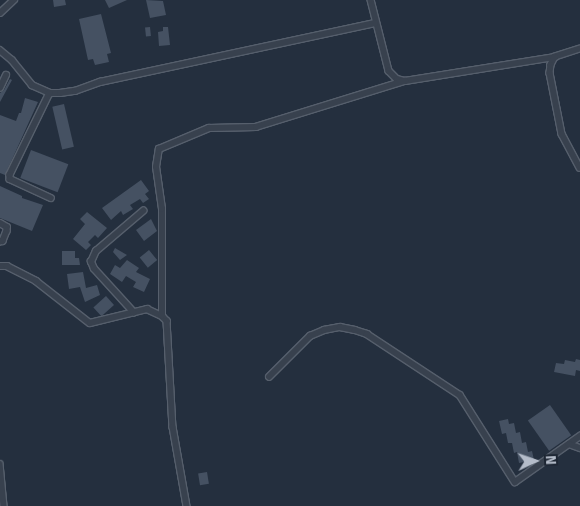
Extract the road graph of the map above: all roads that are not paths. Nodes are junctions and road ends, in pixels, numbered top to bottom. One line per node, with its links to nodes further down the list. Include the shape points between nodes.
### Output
1 (14, 0): 3 (street)
2 (371, 0): 4 (street)
3 (0, 13)
4 (375, 23): 9 (street, via 389,71); 11 (street, via 100,82 75,91)
5 (580, 49): 7 (street)
6 (0, 50): 11 (street, via 32,85)
7 (555, 57): 9 (street); 12 (street, via 550,73 554,104 562,134)
8 (6, 75): 10 (street)
9 (405, 81): 19 (street, via 256,127 209,128 159,149 156,167 162,209)
10 (0, 88)
11 (50, 92): 13 (street, via 10,179)
12 (580, 168)
13 (51, 198)
14 (143, 211): 18 (street, via 96,251 91,262)
15 (0, 223): 16 (street, via 8,231)
16 (0, 242)
17 (0, 266): 18 (street, via 7,266 36,281 90,323)
18 (134, 313): 19 (street, via 146,310)
19 (162, 316): 26 (street, via 169,330 173,427)
20 (269, 377): 22 (street, via 310,336 340,327 355,330 367,334 460,395 515,482)
21 (580, 436): 22 (street)
22 (569, 444): 23 (street)
23 (580, 448)
24 (0, 464): 25 (street)
25 (4, 506)
26 (187, 506)

